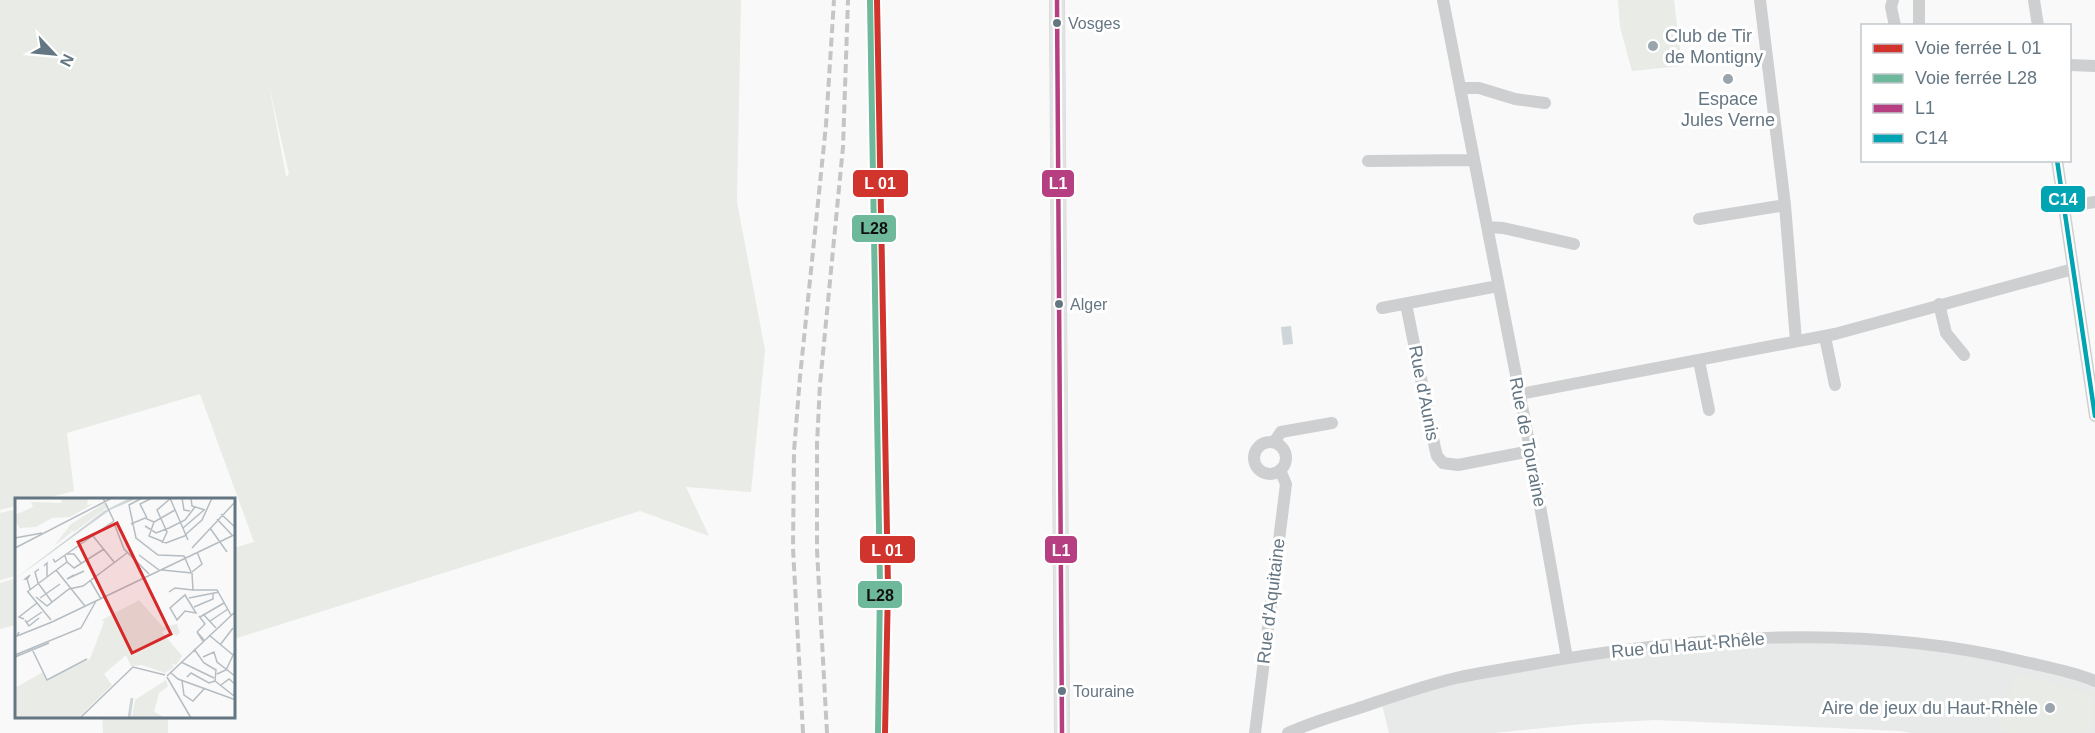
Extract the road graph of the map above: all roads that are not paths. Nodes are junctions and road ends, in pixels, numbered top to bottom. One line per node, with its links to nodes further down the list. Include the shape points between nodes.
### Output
1 (1057, 0): 42 (main road)
2 (1443, 0): 12 (street, Rue de Touraine)
3 (1760, 0): 18 (street)
4 (1893, 0): 7 (street)
5 (1920, 0): 8 (street)
6 (2034, 0): 9 (street)
7 (1894, 24)
8 (1919, 24)
9 (2038, 24)
10 (2071, 64): 11 (street)
11 (2095, 66)
12 (1461, 88): 13 (street, via 1479,88); 14 (street, Rue de Touraine)
13 (1545, 104)
14 (1474, 160): 15 (street); 21 (street, Rue de Touraine)
15 (1368, 161)
16 (2057, 162): 19 (street)
17 (2095, 202): 19 (street)
18 (1785, 205): 20 (street); 29 (street)
19 (2064, 207): 23 (street)
20 (1700, 219)
21 (1488, 227): 22 (street); 24 (street, Rue de Touraine)
22 (1574, 244)
23 (2073, 268): 26 (street); 35 (street)
24 (1498, 286): 25 (street); 33 (street, Rue de Touraine)
25 (1406, 304): 27 (street); 38 (street, Rue d'Aunis, via 1437,456 1443,463 1458,465)
26 (1939, 304): 28 (street); 30 (street, via 1946,333)
27 (1382, 308)
28 (1825, 336): 29 (street); 32 (street)
29 (1796, 341): 31 (street)
30 (1964, 355)
31 (1699, 361): 33 (street); 34 (street)
32 (1835, 385)
33 (1520, 394): 38 (street, Rue de Touraine)
34 (1709, 410)
35 (2095, 416)
36 (1332, 423): 37 (street, via 1281,432)
37 (1274, 442): 39 (street, Rue d'Aquitaine, via 1285,453); 39 (street, via 1260,445 1254,459 1262,472)
38 (1530, 451): 40 (street, Rue de Touraine)
39 (1280, 470): 43 (street, Rue d'Aquitaine, via 1286,484)
40 (1567, 658): 41 (street, Rue du Haut-Rhêle, via 1735,638 1888,640 1994,654); 44 (street, Rue du Haut-Rhêle, via 1455,679)
41 (2095, 681)
42 (1062, 733)
43 (1255, 733)
44 (1288, 733)

